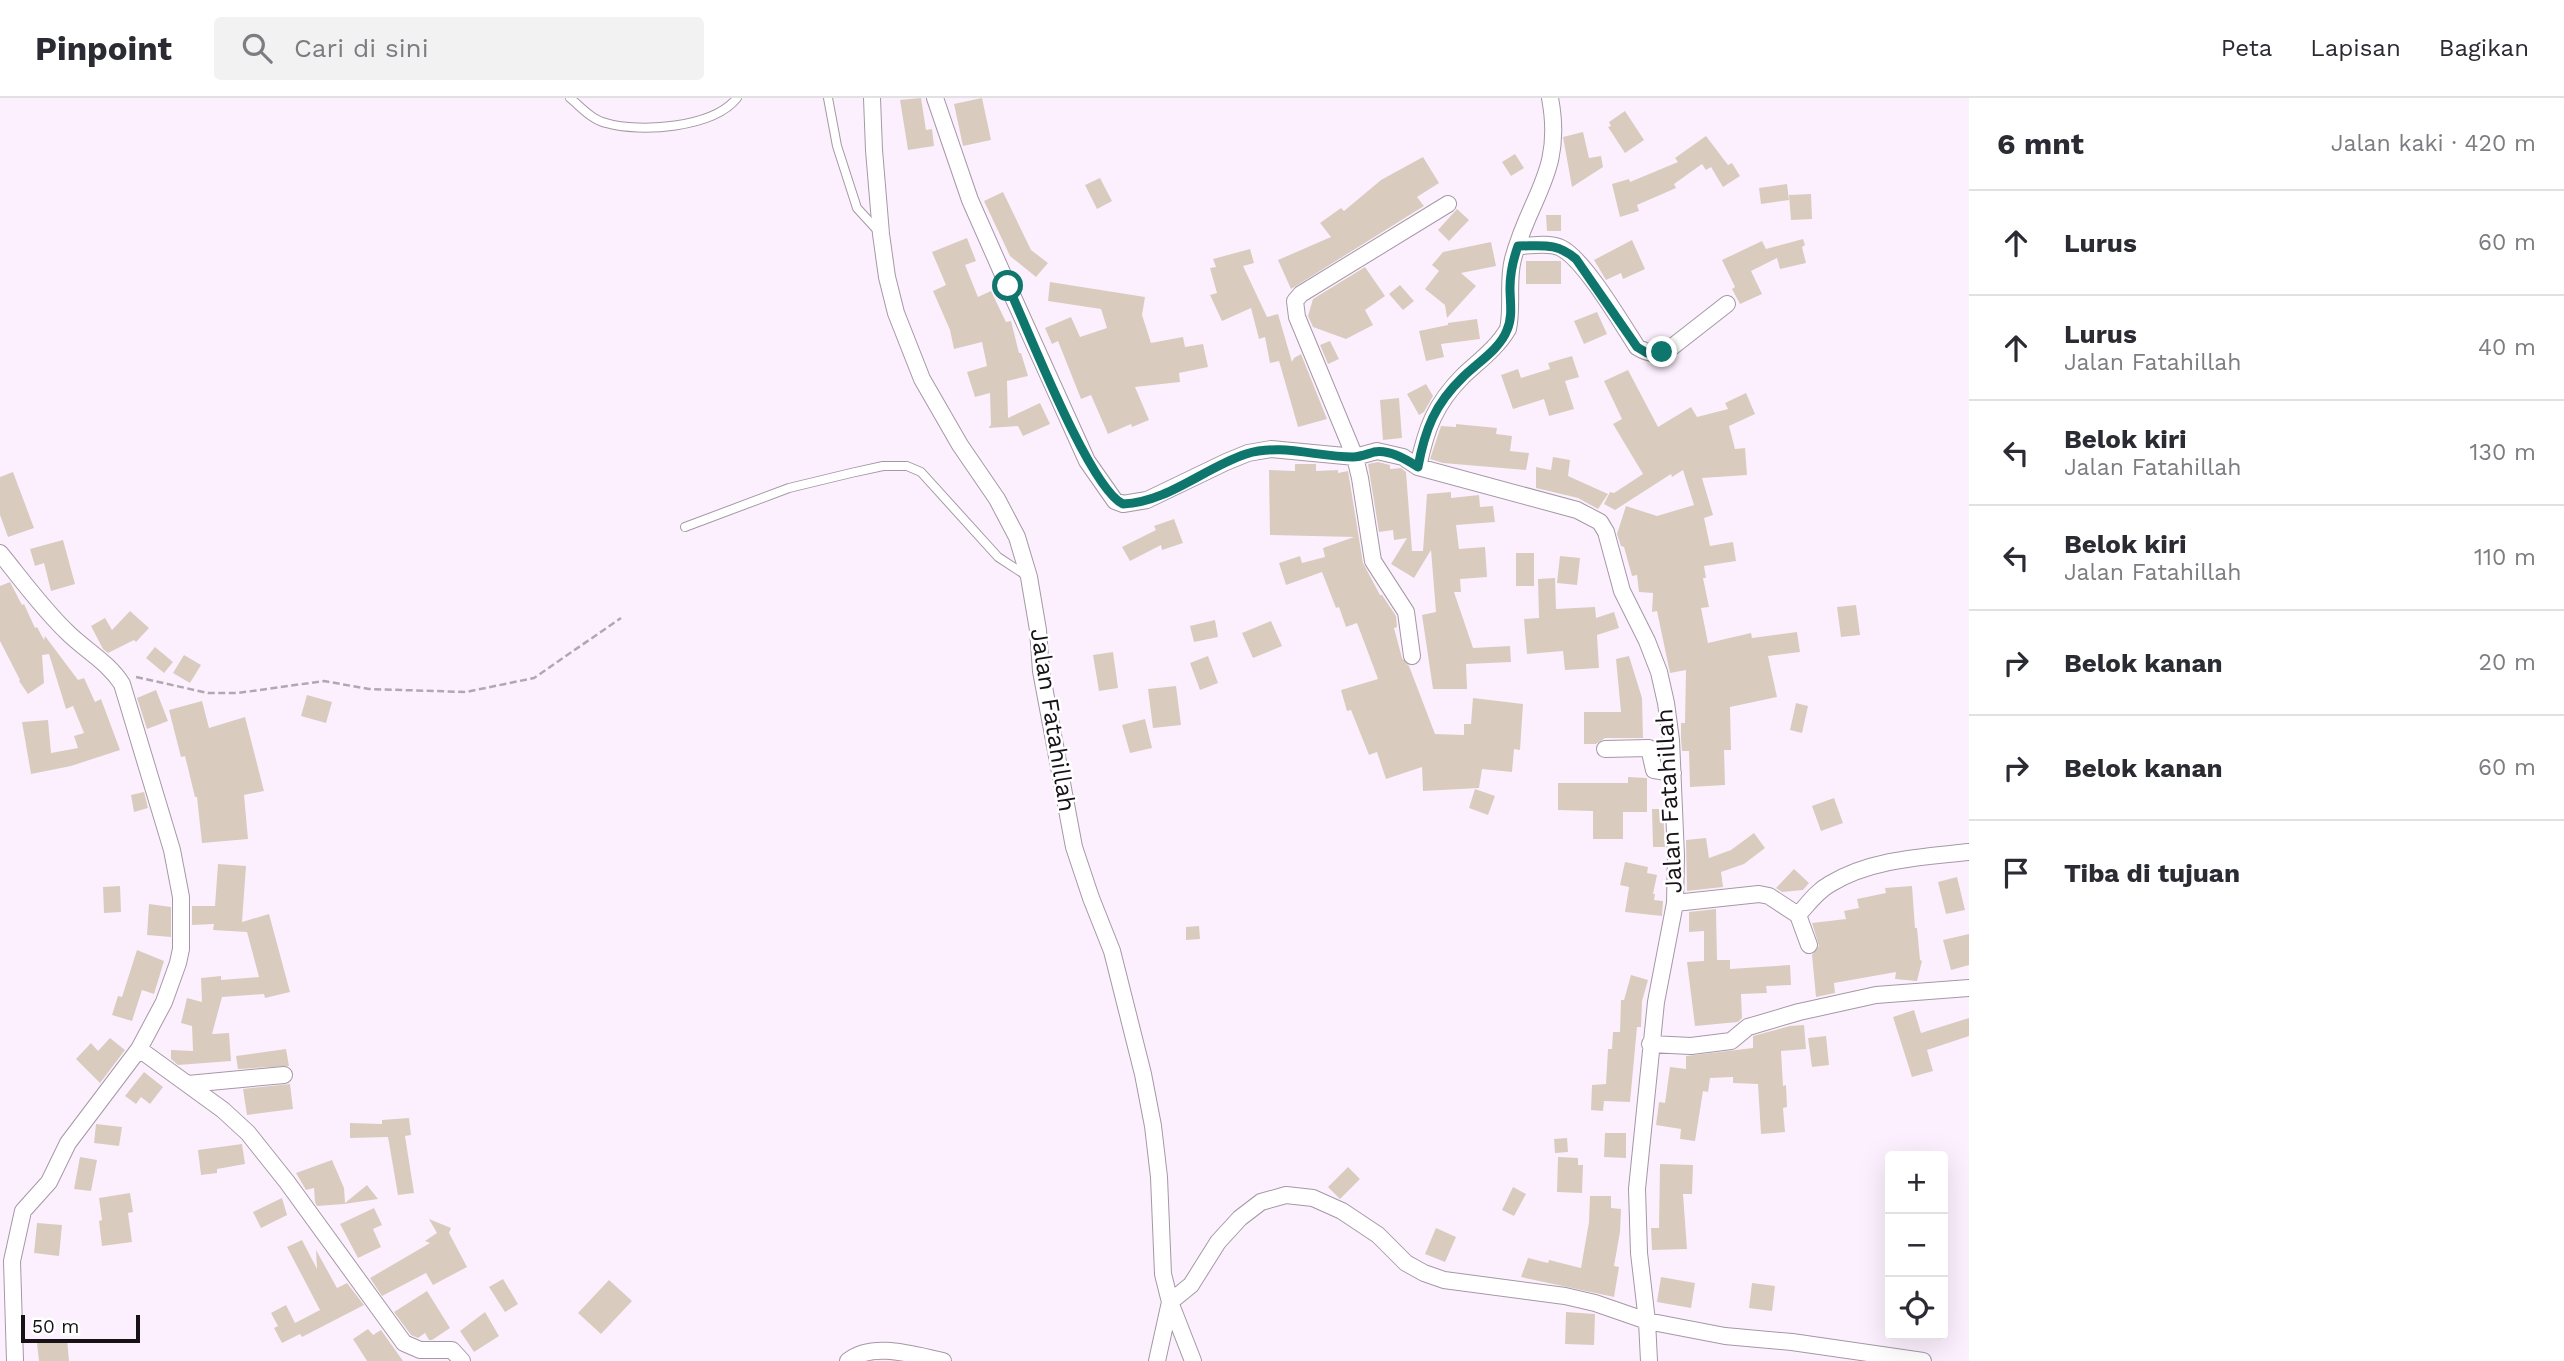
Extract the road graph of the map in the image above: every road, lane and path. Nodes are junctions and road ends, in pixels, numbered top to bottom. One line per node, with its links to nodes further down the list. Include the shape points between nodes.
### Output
1 (570, 98): 2 (lane, via 603,123 627,127 684,124 713,116)
2 (737, 98)
3 (828, 98): 8 (lane, via 837,146 857,208)
4 (872, 98): 8 (street, Jalan Fatahillah)
5 (935, 98): 11 (street, Jalan Fatahillah, via 970,200 1071,425 1115,501 1135,504 1163,494 1248,453 1270,449)
6 (1550, 98): 9 (street, via 1552,155)
7 (1448, 204): 11 (street, via 1301,294 1295,302 1297,317)
8 (881, 234): 15 (street, Jalan Fatahillah, via 896,313 922,379 997,499 1017,537)
9 (1518, 246): 10 (street, via 1552,246 1568,252 1637,347 1647,353 1671,347); 12 (street, via 1511,272 1508,330 1437,409)
10 (1727, 304)
11 (1355, 457): 12 (street, Jalan Fatahillah, via 1377,451 1403,457); 17 (street, via 1373,561 1405,612)
12 (1418, 467): 20 (street, Jalan Fatahillah, via 1577,510 1600,522 1622,591 1658,672)
13 (685, 527): 15 (lane, via 789,488 883,466 907,466 922,472 999,557)
14 (0, 553): 18 (street, via 54,619)
15 (1029, 577): 30 (street, Jalan Fatahillah, via 1041,671 1074,847 1112,951 1149,1100 1160,1177 1163,1274)
16 (621, 618): 18 (path, via 534,678 466,692 369,689 324,681 208,693)
17 (1412, 656)
18 (115, 674): 27 (street, via 126,695 157,795 181,897 178,963)
19 (1605, 749): 20 (street, via 1649,748 1654,771)
20 (1673, 773): 22 (street, Jalan Fatahillah)
21 (1969, 852): 23 (street, via 1863,869 1829,884)
22 (1675, 903): 23 (street, via 1759,894); 26 (street, Jalan Fatahillah)
23 (1798, 915): 24 (street)
24 (1809, 945)
25 (1969, 988): 26 (street, via 1876,995 1799,1012 1748,1027 1731,1041 1691,1046)
26 (1650, 1044): 31 (street, Jalan Fatahillah, via 1637,1189)
27 (139, 1049): 29 (street); 32 (street, via 68,1143 49,1182 23,1211 12,1261)
28 (284, 1075): 29 (street)
29 (188, 1084): 33 (street, via 258,1144 404,1343 420,1350 452,1350)
30 (1170, 1302): 31 (street, via 1191,1285 1218,1242 1251,1208 1273,1197 1293,1195 1342,1211 1424,1273 1444,1280 1565,1296); 36 (street); 37 (street, Jalan Fatahillah)
31 (1647, 1321): 38 (street, Jalan Fatahillah); 39 (street, via 1725,1336)
32 (15, 1361)
33 (462, 1361)
34 (848, 1361): 35 (street, via 871,1351)
35 (943, 1361)
36 (1157, 1361)
37 (1193, 1361)
38 (1649, 1361)
39 (1923, 1361)

